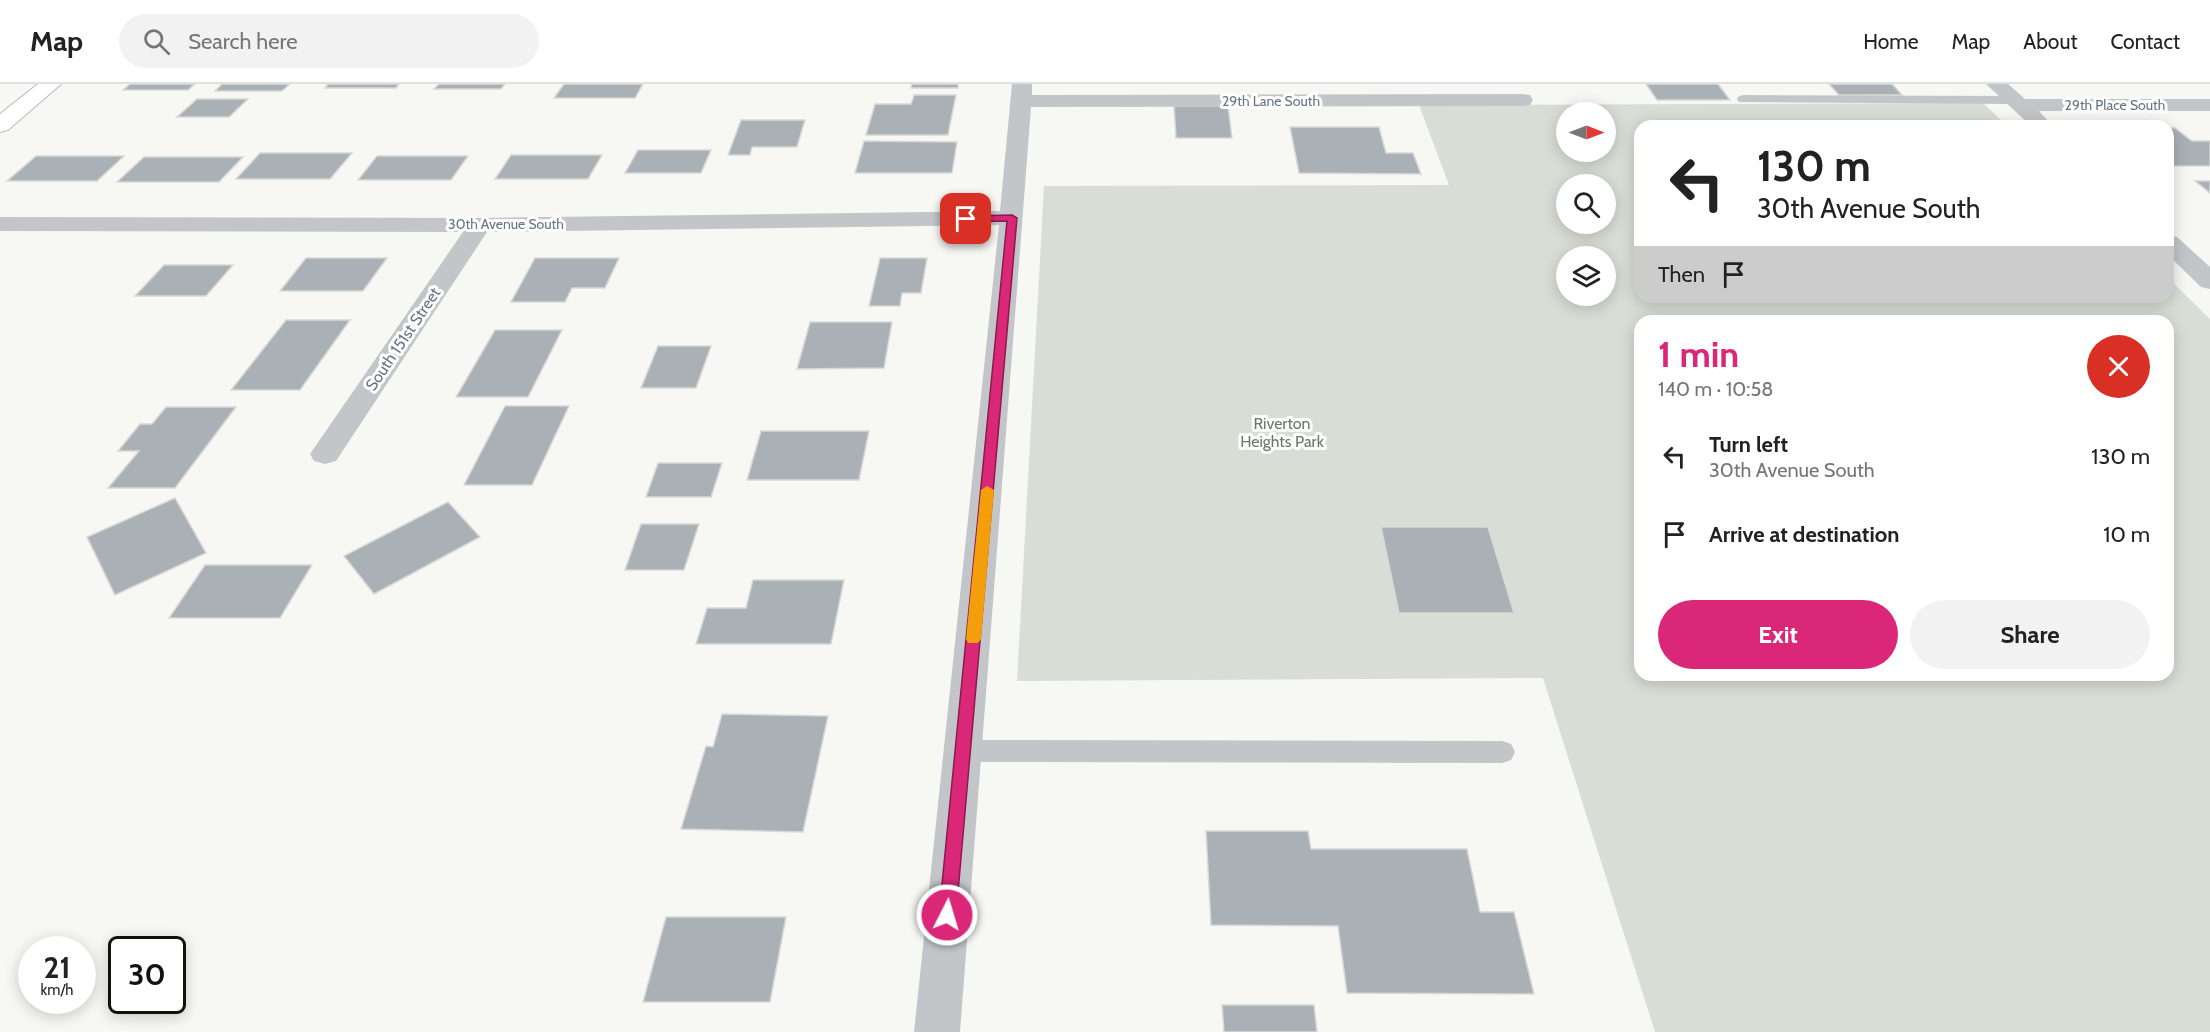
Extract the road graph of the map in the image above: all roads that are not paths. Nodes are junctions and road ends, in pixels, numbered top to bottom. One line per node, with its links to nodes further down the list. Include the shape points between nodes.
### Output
1 (51, 84): 9 (street)
2 (1996, 84): 6 (street)
3 (1022, 93): 5 (street, 29th Lane South); 10 (street)
4 (1744, 99): 6 (lane)
5 (1522, 100)
6 (2017, 102): 7 (street, 29th Place South); 8 (street)
7 (2210, 105)
8 (2036, 120)
9 (0, 124)
10 (1012, 218): 12 (street, 30th Avenue South); 16 (street)
11 (0, 224): 12 (street, 30th Avenue South)
12 (480, 225): 15 (street, South 151st Street)
13 (2174, 248): 14 (street)
14 (2210, 281)
15 (325, 454)
16 (963, 751): 17 (lane); 18 (street)
17 (1502, 752)
18 (937, 1032)

